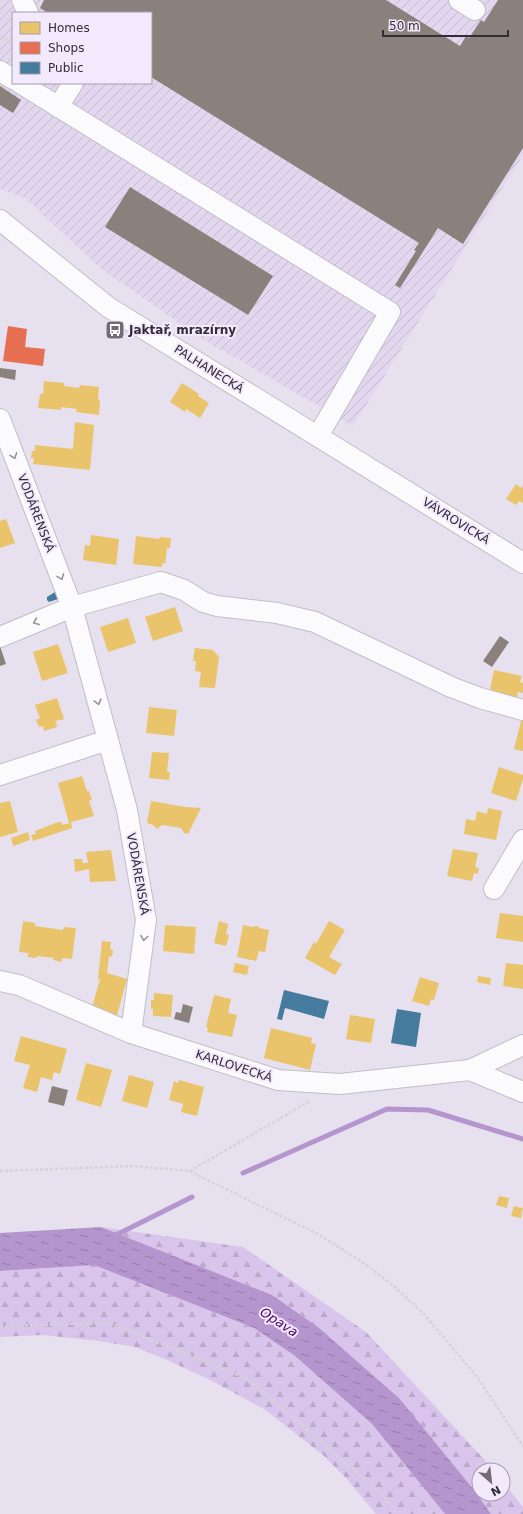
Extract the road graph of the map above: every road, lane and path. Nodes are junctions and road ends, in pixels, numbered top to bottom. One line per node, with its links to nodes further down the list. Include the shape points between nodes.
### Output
1 (22, 0): 2 (street)
2 (28, 12)
3 (0, 36): 4 (path)
4 (12, 43)
5 (0, 71): 6 (street)
6 (12, 78)
7 (22, 84): 9 (street)
8 (72, 84): 9 (street)
9 (58, 107): 12 (street, via 390,312)
10 (0, 220): 12 (street, PALHANECKÁ, via 108,307)
11 (0, 419): 15 (street, VODÁRENSKÁ, one-way to 15)
12 (318, 436): 13 (street, PALHANECKÁ)
13 (388, 479): 14 (street, VÁVROVICKÁ)
14 (523, 563)
15 (72, 607): 16 (street, one-way to 16); 17 (street, via 161,582 217,606 277,613 315,622 451,687); 18 (street, VODÁRENSKÁ, one-way to 18)
16 (0, 637)
17 (523, 710)
18 (108, 740): 19 (street); 23 (street, VODÁRENSKÁ, one-way to 23, via 127,810 146,920)
19 (0, 774)
20 (523, 840): 21 (street)
21 (494, 889)
22 (0, 981): 23 (street, KARLOVECKÁ, via 19,985)
23 (131, 1033): 25 (street, KARLOVECKÁ, via 278,1080 340,1084)
24 (523, 1045): 25 (street, KARLOVECKÁ)
25 (470, 1070): 26 (street)
26 (523, 1092)
27 (313, 1099): 29 (path)
28 (0, 1171): 29 (path, via 134,1166)
29 (189, 1171): 31 (path, via 318,1234 368,1266 397,1289 424,1313 478,1378)
30 (0, 1326): 32 (path, via 110,1323 248,1379 386,1498)
31 (523, 1446)
32 (396, 1514)

